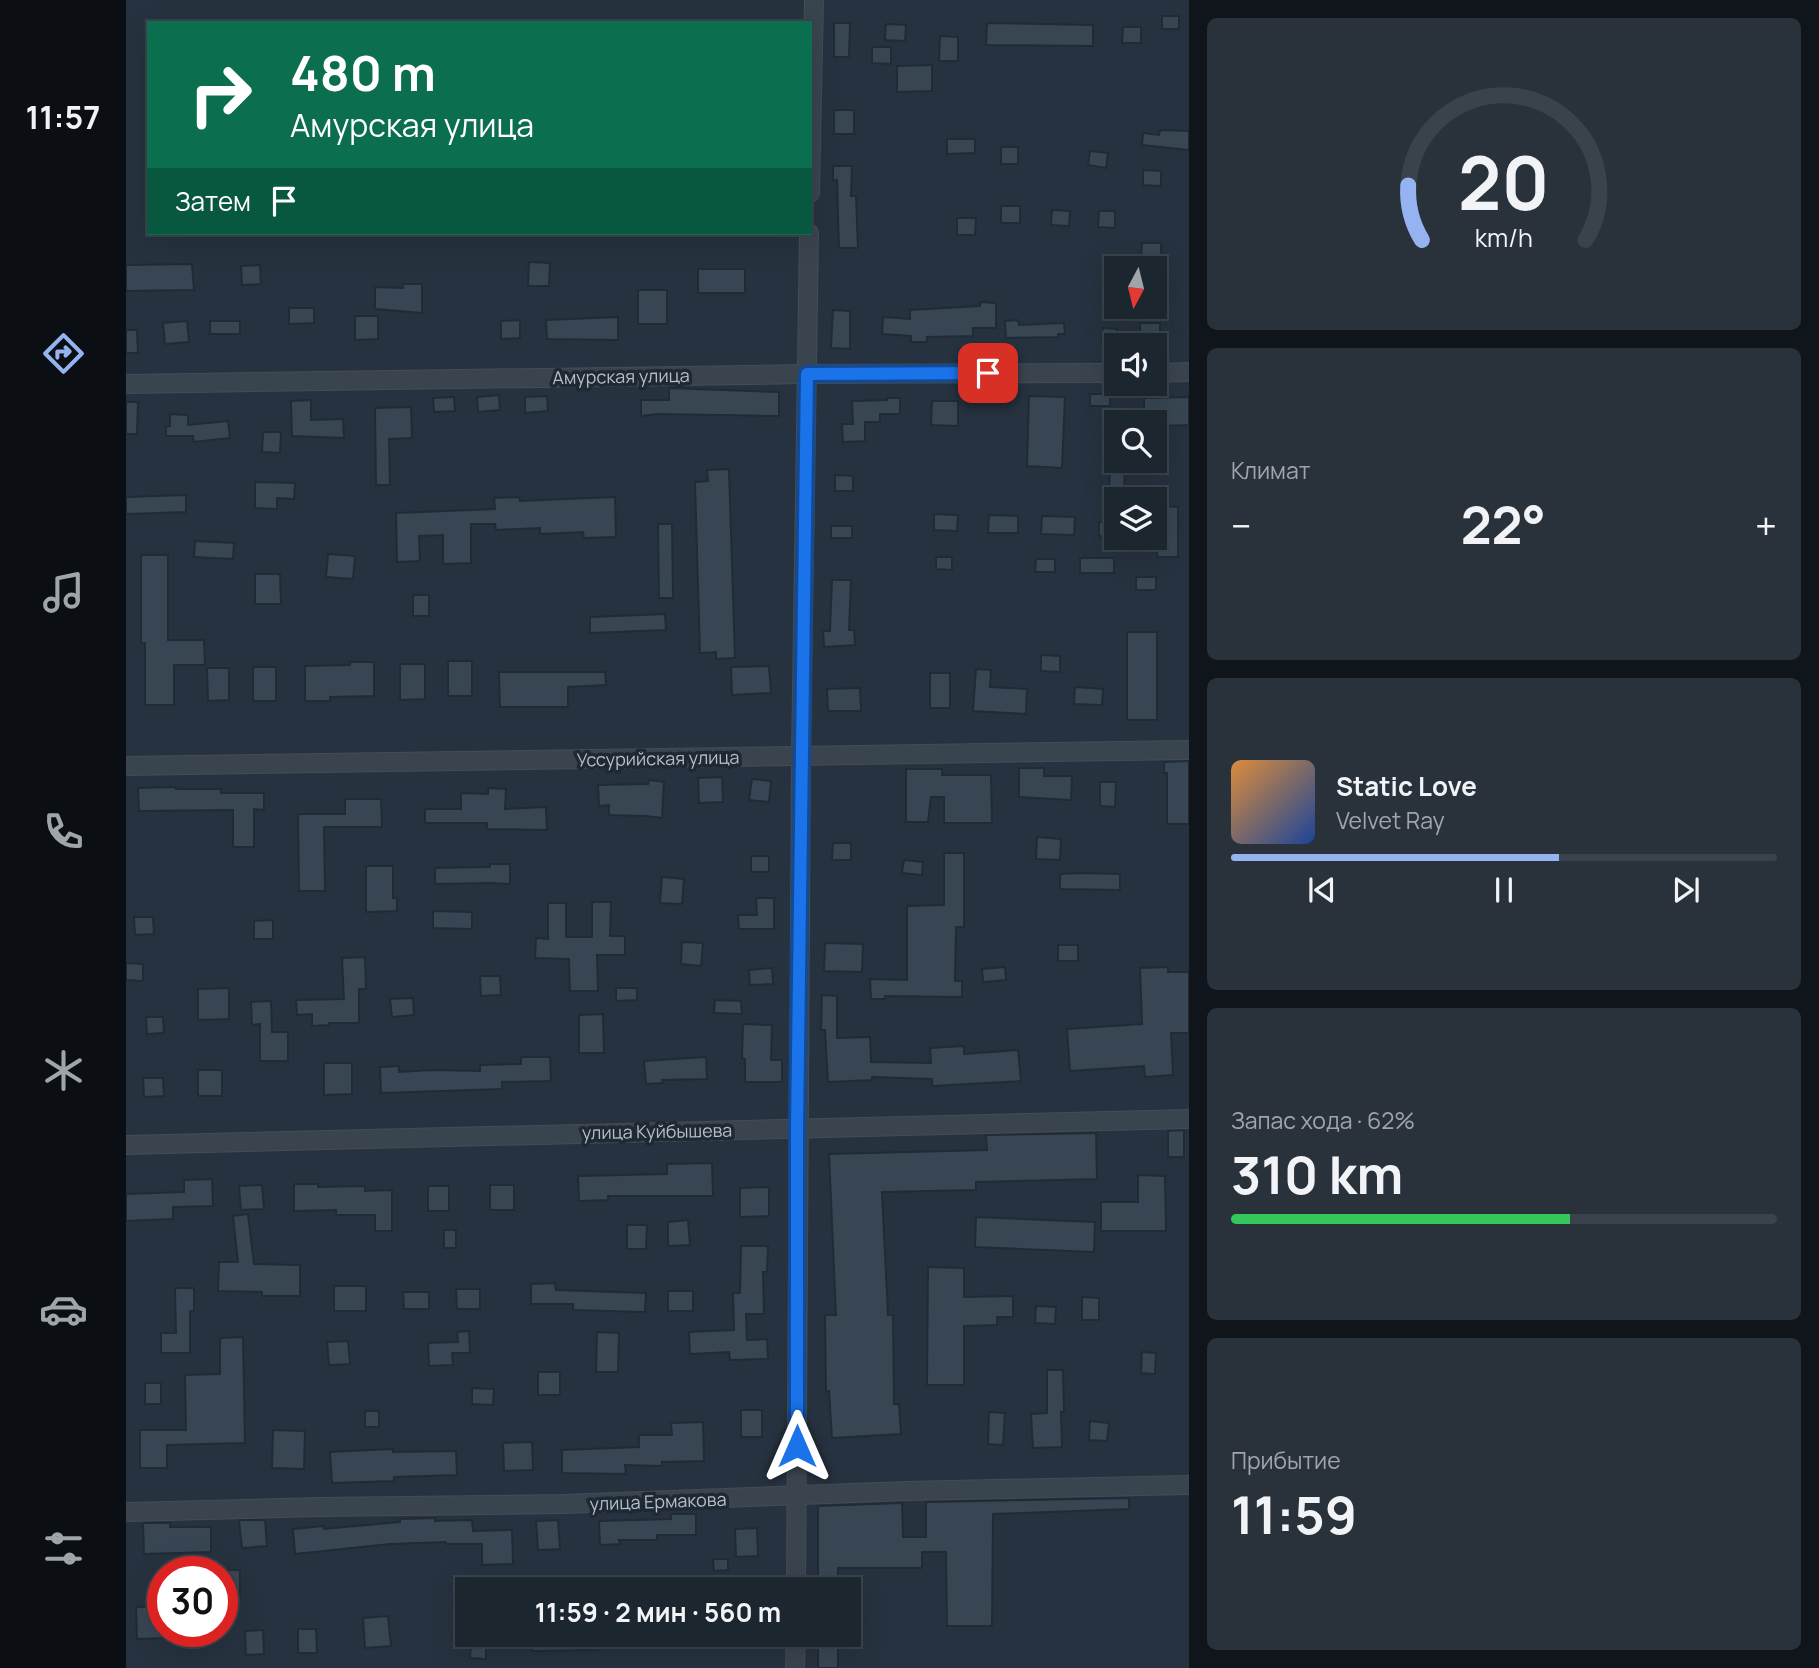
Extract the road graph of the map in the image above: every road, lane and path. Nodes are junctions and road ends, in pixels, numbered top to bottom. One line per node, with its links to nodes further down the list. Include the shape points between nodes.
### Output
1 (814, 0): 2 (street)
2 (812, 96)
3 (810, 235): 7 (street)
4 (1189, 372): 6 (street)
5 (1104, 373): 7 (street, Амурская улица)
6 (1167, 373)
7 (807, 374): 8 (street, Амурская улица); 10 (street)
8 (126, 384)
9 (1189, 750): 10 (street, Уссурийская улица)
10 (801, 755): 11 (street, Уссурийская улица); 13 (street)
11 (126, 766)
12 (1189, 1119): 13 (street, улица Куйбышева)
13 (797, 1128): 14 (street, улица Куйбышева); 16 (street)
14 (126, 1145)
15 (1189, 1485): 16 (street, улица Ермакова)
16 (797, 1496): 17 (street, улица Ермакова); 18 (street)
17 (126, 1513)
18 (796, 1577)
19 (796, 1647): 20 (street)
20 (795, 1668)

